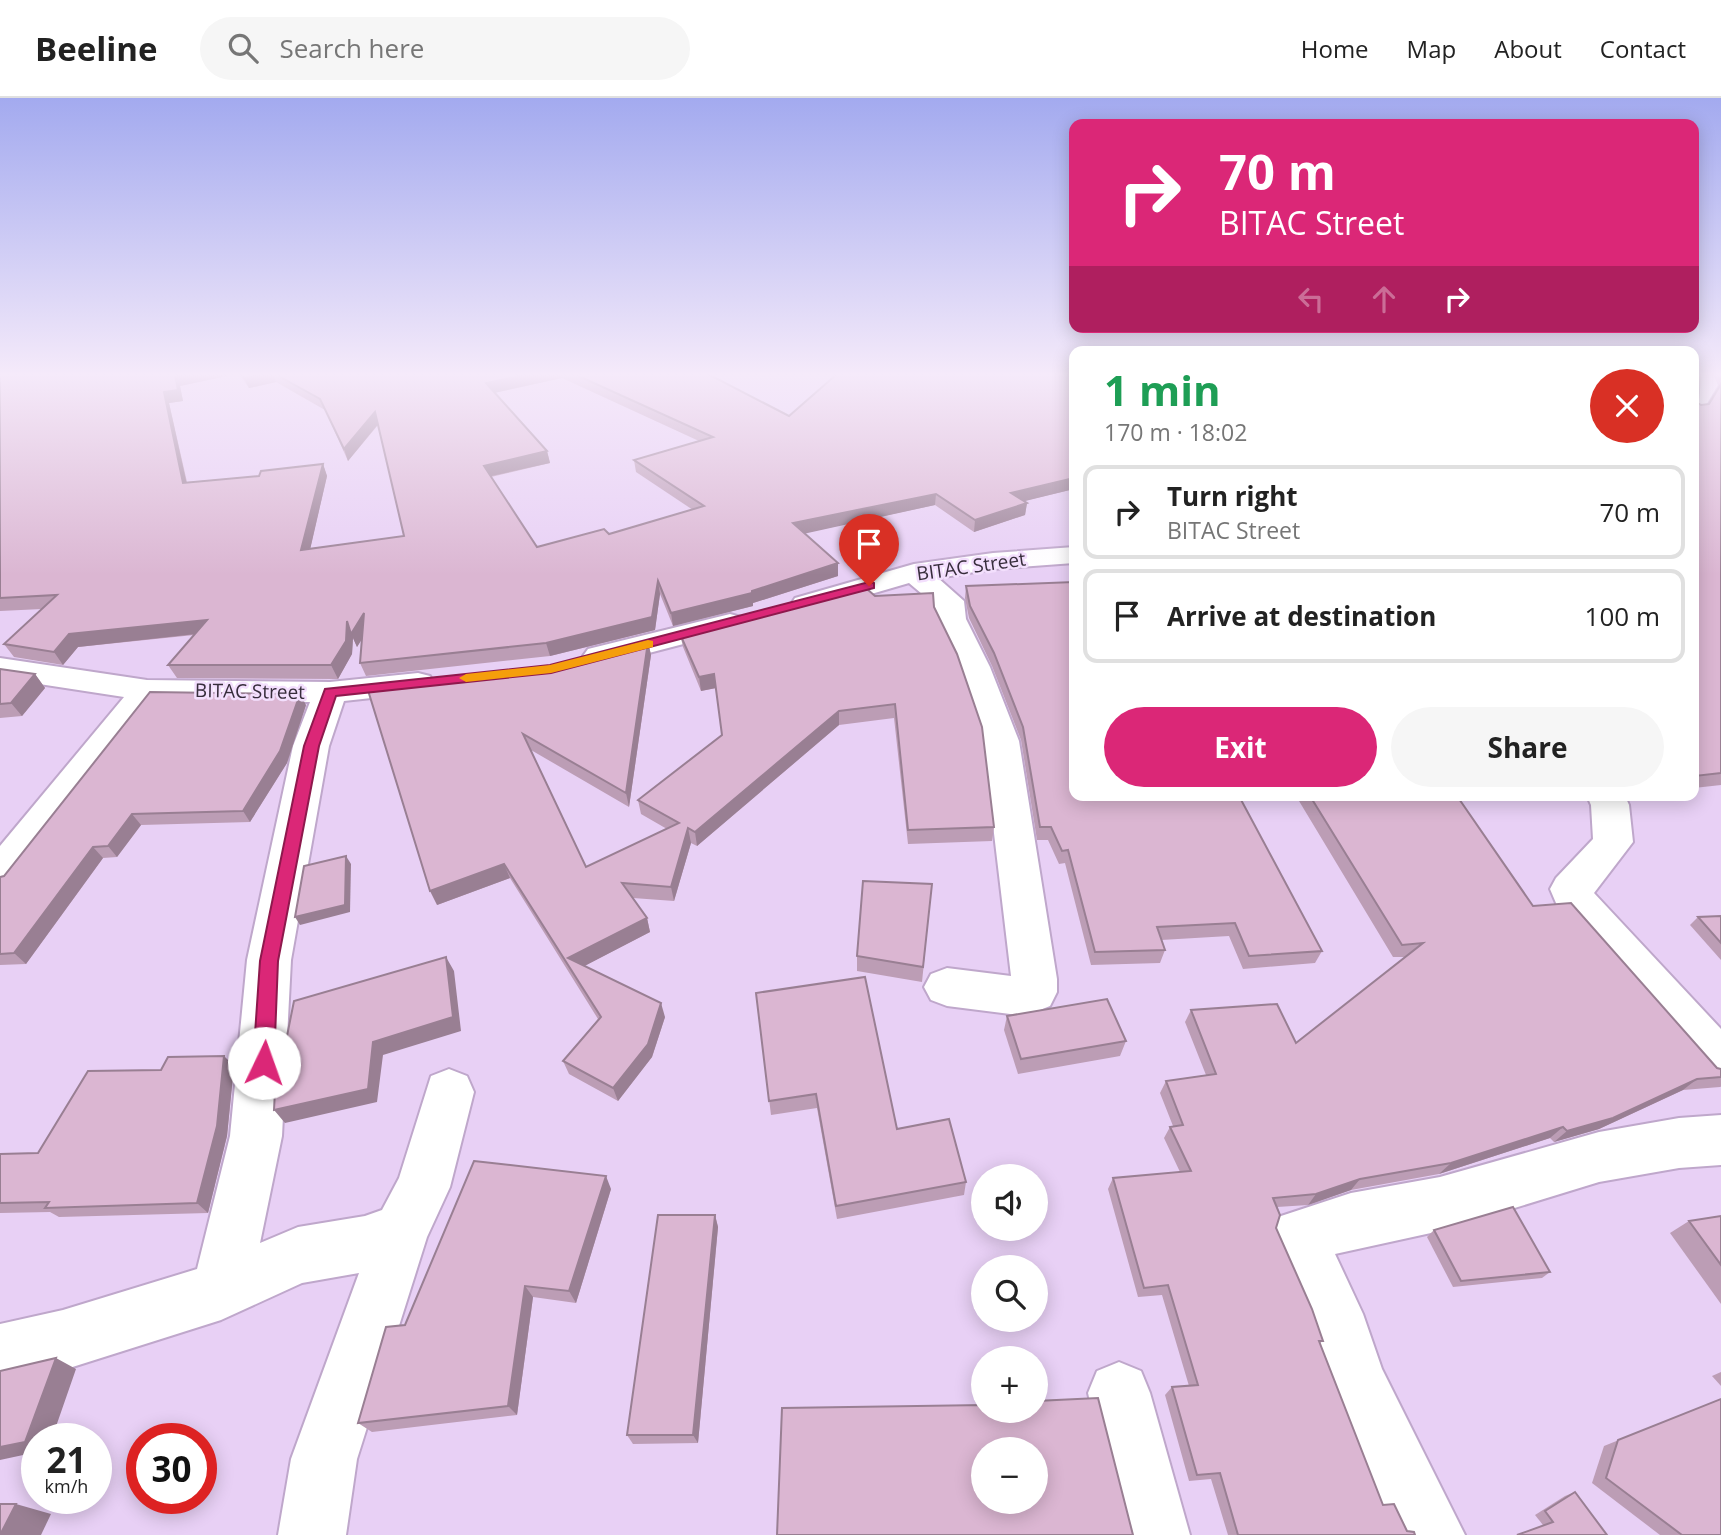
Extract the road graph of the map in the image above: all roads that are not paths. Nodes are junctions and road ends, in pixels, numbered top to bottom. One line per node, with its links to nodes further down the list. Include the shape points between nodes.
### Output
1 (1069, 555): 2 (street, BITAC Street)
2 (914, 573): 3 (street, BITAC Street); 10 (street, via 949,601 951,619 1001,741 1034,979 1034,992 1025,997)
3 (577, 662)
4 (0, 668): 6 (street, BITAC Street)
5 (440, 681): 7 (street, BITAC Street)
6 (146, 690): 7 (street, BITAC Street); 9 (street)
7 (330, 692): 15 (street, via 311,746 269,961 256,1136)
8 (1608, 801): 11 (street, via 1613,842 1571,889 1574,900)
9 (0, 874)
10 (947, 987)
11 (1721, 1063)
12 (449, 1092): 14 (street, via 423,1187)
13 (1721, 1140): 20 (street, via 1598,1157 1440,1204 1350,1221 1298,1237 1333,1314 1356,1383)
14 (401, 1231): 15 (street, via 365,1244 298,1255); 18 (street, via 324,1459)
15 (221, 1291): 16 (street, via 63,1340)
16 (0, 1354)
17 (1119, 1393): 19 (street)
18 (312, 1535)
19 (1156, 1535)
20 (1431, 1535)

